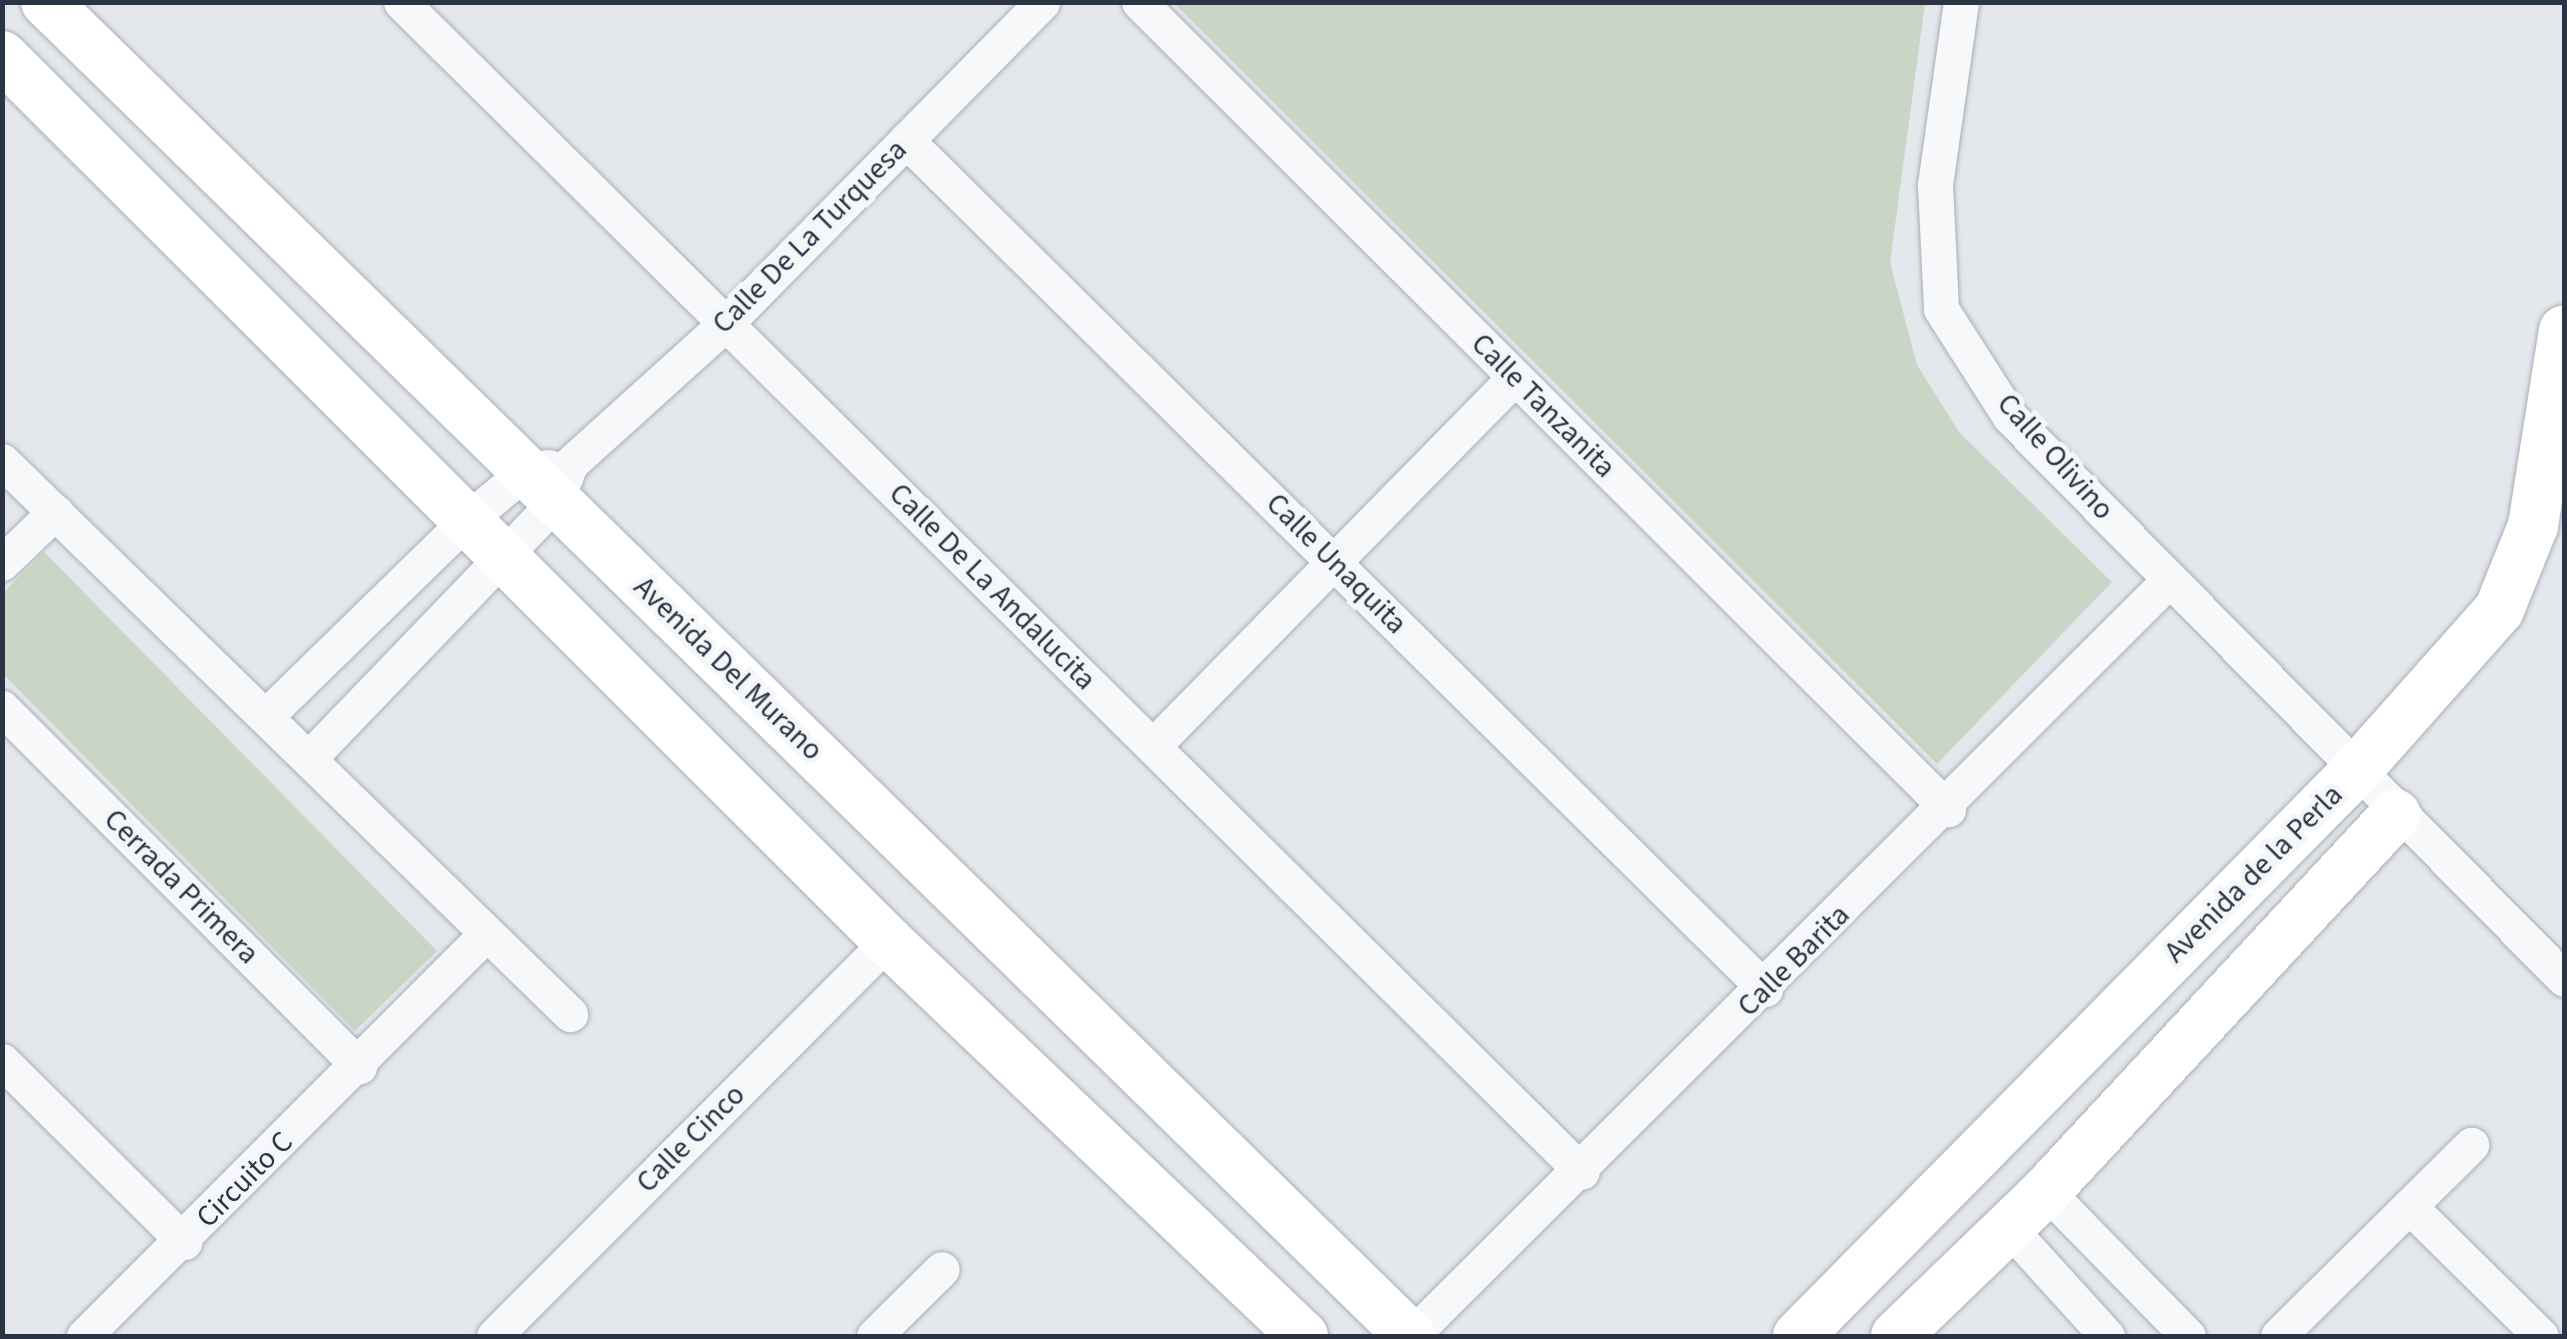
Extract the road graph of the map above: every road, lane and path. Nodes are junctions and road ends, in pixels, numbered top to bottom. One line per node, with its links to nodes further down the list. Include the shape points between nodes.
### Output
1 (46, 2): 12 (street, Avenida Del Murano)
2 (401, 2): 8 (street, Calle De La Andalucita)
3 (1042, 2): 7 (street, Calle De La Turquesa)
4 (1139, 2): 10 (street, Calle Tanzanita)
5 (1960, 2): 18 (street, Calle Olivino, via 1935,186 1941,309 2010,417)
6 (2, 56): 14 (street)
7 (906, 140): 8 (street, Calle De La Turquesa); 16 (street, Calle Unaquita)
8 (726, 323): 12 (street, Calle De La Turquesa); 21 (street, Calle De La Andalucita)
9 (2564, 330): 23 (street, Avenida de la Perla, via 2532,526 2499,610)
10 (1514, 378): 16 (street); 24 (street, Calle Tanzanita)
11 (2, 460): 13 (street)
12 (551, 478): 14 (street, Calle De La Turquesa); 15 (street, Calle De La Turquesa); 43 (street, Avenida Del Murano)
13 (55, 512): 17 (street); 20 (street)
14 (467, 520): 15 (street); 20 (street, Calle De La Turquesa)
15 (504, 557): 22 (street, Calle De La Turquesa); 26 (street)
16 (1334, 562): 21 (street); 28 (street, Calle Unaquita)
17 (2, 563)
18 (2170, 579): 23 (street, Calle Olivino); 24 (street, Calle Barita)
19 (2, 708): 31 (street, Cerrada Primera)
20 (266, 716): 22 (street)
21 (1153, 746): 33 (street, Calle De La Andalucita)
22 (309, 758): 25 (street)
23 (2377, 795): 27 (street, Calle Olivino); 34 (street, Avenida de la Perla); 44 (street, Avenida de la Perla)
24 (1948, 809): 28 (street, Calle Barita)
25 (485, 934): 29 (street); 31 (street, Circuito C)
26 (888, 942): 41 (street, Calle Cinco); 42 (street)
27 (2564, 979)
28 (1765, 989): 33 (street, Calle Barita)
29 (570, 1014)
30 (2, 1061): 37 (street, Circuito C)
31 (359, 1066): 37 (street, Circuito C)
32 (2471, 1145): 35 (street)
33 (1582, 1172): 43 (street, Calle Barita)
34 (2046, 1192): 36 (street, Avenida de la Perla); 47 (street)
35 (2410, 1206): 48 (street); 49 (street)
36 (2009, 1228): 45 (street, Avenida de la Perla); 46 (street)
37 (184, 1242): 40 (street)
38 (942, 1269): 39 (street)
39 (892, 1330)
40 (84, 1336)
41 (494, 1336)
42 (1303, 1336)
43 (1411, 1336)
44 (1798, 1336)
45 (1896, 1336)
46 (2107, 1336)
47 (2188, 1336)
48 (2278, 1336)
49 (2540, 1336)

